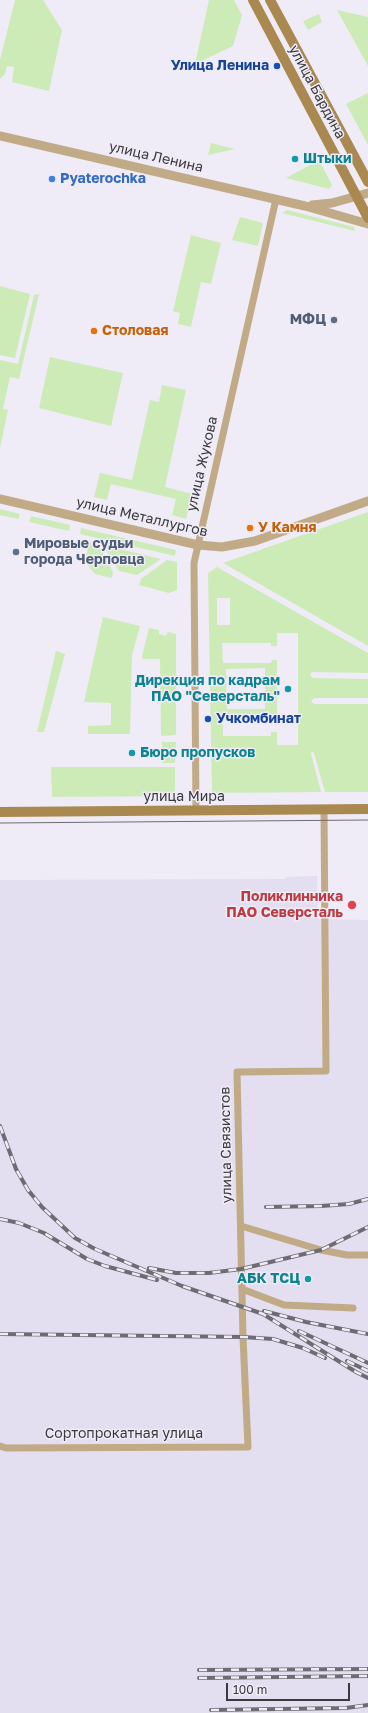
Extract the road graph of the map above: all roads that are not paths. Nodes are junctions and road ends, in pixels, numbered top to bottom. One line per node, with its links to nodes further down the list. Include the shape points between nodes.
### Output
1 (253, 0): 6 (main road, улица Бардина)
2 (270, 0): 4 (main road, улица Бардина)
3 (0, 136): 7 (street, улица Ленина)
4 (368, 182)
5 (368, 193): 6 (street, улица Ленина)
6 (357, 197): 8 (street, улица Ленина, via 332,204); 9 (main road, улица Бардина)
7 (276, 199): 8 (street, улица Ленина); 13 (street, улица Жукова)
8 (305, 206): 10 (street, улица Ленина)
9 (368, 218)
10 (368, 224)
11 (0, 499): 13 (street, улица Металлургов)
12 (368, 501): 13 (street, улица Металлургов, via 255,541 222,547)
13 (198, 545): 16 (street, улица Жукова, via 194,563 193,618)
14 (324, 809): 15 (main road, улица Мира); 16 (main road, улица Мира); 18 (street, улица Связистов, via 326,1071 237,1072)
15 (368, 809)
16 (196, 811): 17 (main road, улица Мира)
17 (0, 812)
18 (240, 1226): 19 (street, via 321,1250 347,1255); 20 (street, улица Связистов)
19 (368, 1255)
20 (242, 1289): 21 (street, via 284,1305); 23 (street, улица Связистов)
21 (353, 1308)
22 (0, 1446): 23 (street, Сортопрокатная улица)
23 (248, 1448)

